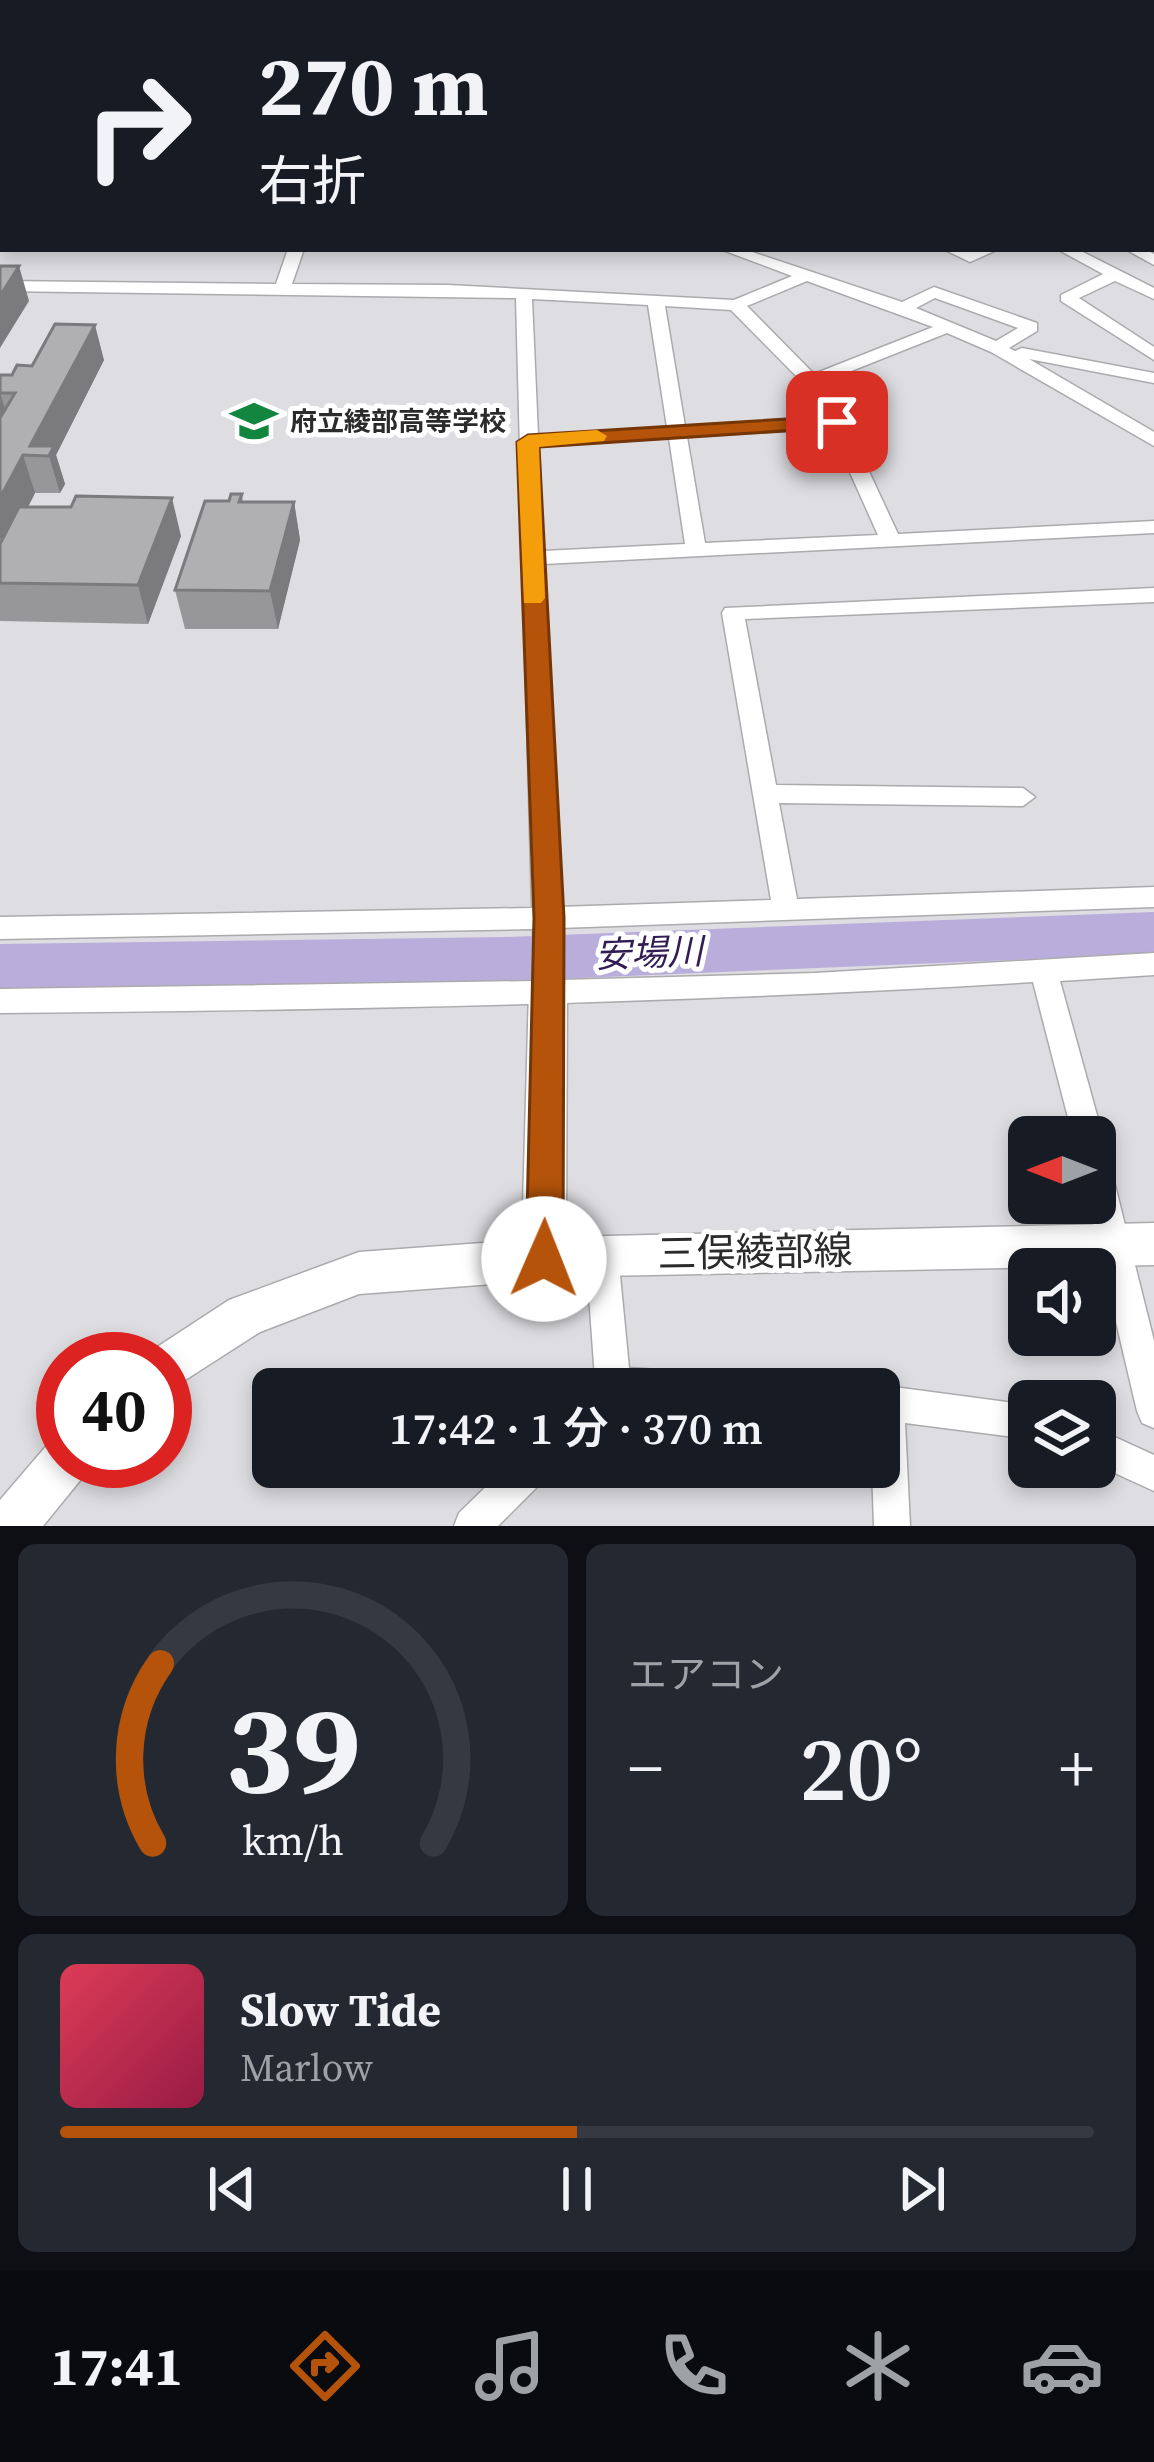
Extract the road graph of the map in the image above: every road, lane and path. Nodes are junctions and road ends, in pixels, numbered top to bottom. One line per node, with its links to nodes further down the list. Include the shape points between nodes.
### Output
1 (295, 252): 7 (street)
2 (737, 252): 5 (street)
3 (1072, 252): 4 (street)
4 (1116, 274): 8 (street); 15 (street, via 1067,298)
5 (807, 275): 11 (street); 12 (street)
6 (0, 286): 7 (street)
7 (282, 288): 9 (street)
8 (1154, 294)
9 (524, 295): 10 (street); 21 (street)
10 (656, 302): 11 (street); 19 (street)
11 (736, 304): 17 (street)
12 (903, 308): 13 (street); 14 (street, via 934,292 1031,327)
13 (947, 327): 14 (street); 17 (street)
14 (997, 347): 16 (street); 20 (street)
15 (1154, 355)
16 (1154, 378)
17 (811, 381): 18 (street)
18 (837, 422): 19 (street); 23 (street)
19 (673, 430): 21 (street); 24 (street)
20 (1154, 440)
21 (528, 442): 25 (street)
22 (1154, 527): 23 (street)
23 (889, 537): 24 (street)
24 (696, 550): 25 (street)
25 (531, 558): 31 (street)
26 (1154, 595): 27 (street, via 733,613)
27 (764, 794): 28 (street); 30 (street)
28 (1023, 797)
29 (1154, 897): 30 (street)
30 (786, 909): 31 (street)
31 (547, 923): 32 (street); 35 (street)
32 (0, 928)
33 (1154, 964): 34 (street)
34 (1043, 968): 35 (street); 37 (street)
35 (548, 990): 36 (street); 41 (main road)
36 (0, 1001)
37 (1082, 1116)
38 (1116, 1206): 39 (street)
39 (1135, 1244): 40 (main road, 三俣綾部線); 45 (street)
40 (602, 1255): 41 (main road, 三俣綾部線); 43 (street)
41 (544, 1259): 42 (main road, 三俣綾部線, via 359,1273 245,1316)
42 (192, 1352)
43 (609, 1368)
44 (900, 1404): 46 (street)
45 (1154, 1411)
46 (1008, 1419)
47 (1116, 1455): 48 (street)
48 (1154, 1472)
49 (43, 1488): 52 (main road)
50 (509, 1488): 53 (street)
51 (889, 1488): 54 (street)
52 (11, 1526)
53 (472, 1526)
54 (892, 1526)

